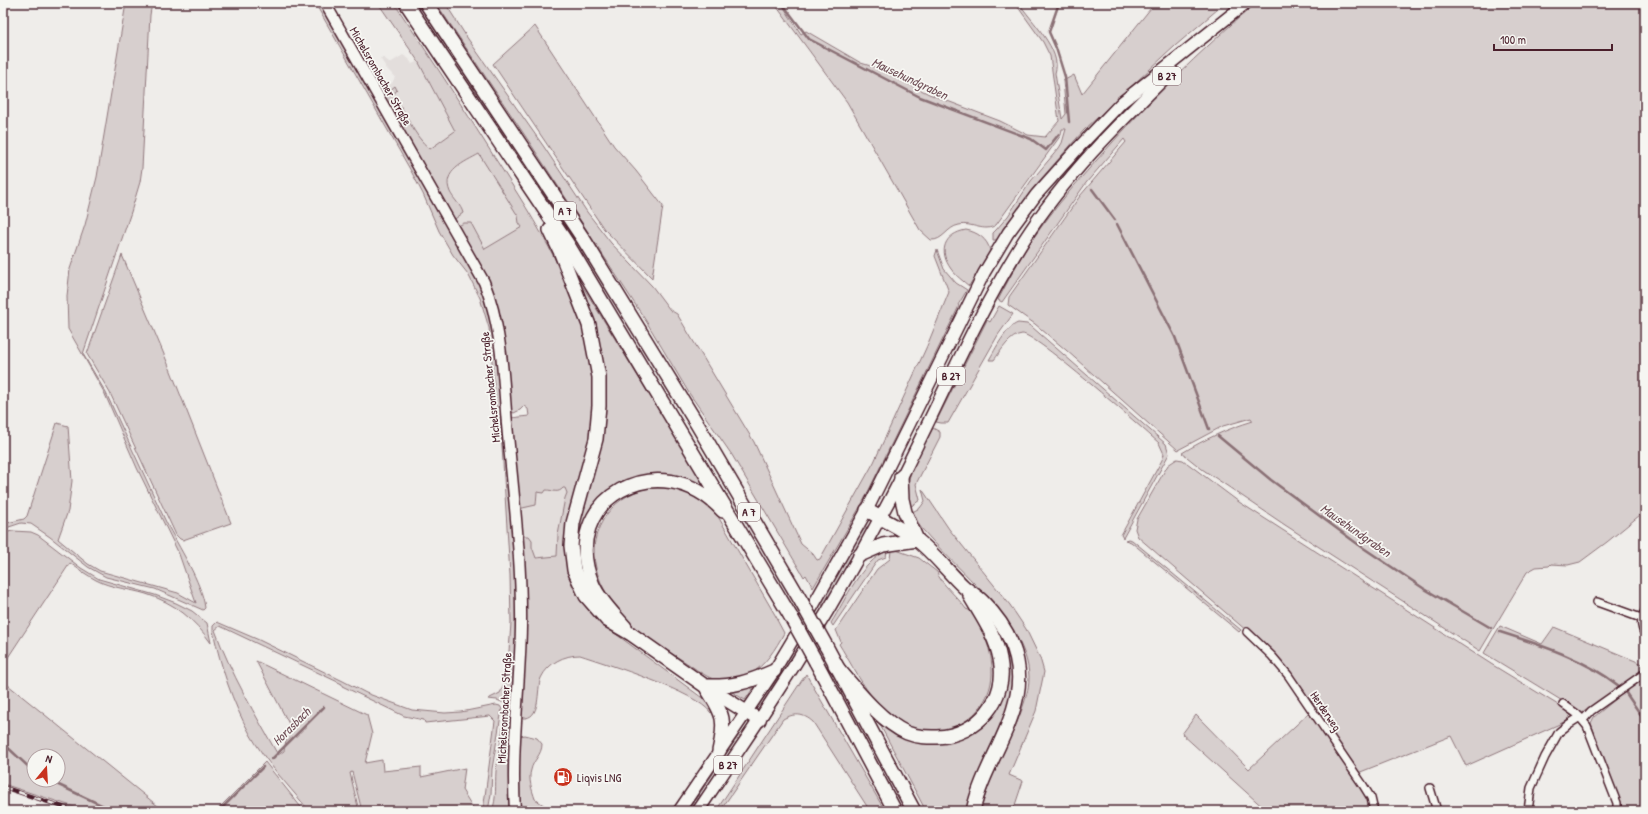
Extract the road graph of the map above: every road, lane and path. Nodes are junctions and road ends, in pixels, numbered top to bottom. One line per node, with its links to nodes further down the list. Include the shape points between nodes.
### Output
1 (324, 3): 29 (main road, Michelsrombacher Straße, via 484,282 496,319 503,364 521,585 514,751)
2 (406, 3): 6 (highway, A 7)
3 (426, 3): 19 (highway, A 7, bridge, via 588,246 690,411 801,601)
4 (1246, 3): 5 (main road, B 27)
5 (1212, 32): 7 (main road, B 27, via 1123,120 1048,205 1024,240 965,348); 8 (main road, B 27, via 1122,102 1036,195 1008,233 984,273)
6 (530, 187): 10 (highway, A 7, via 571,249); 17 (highway, via 560,251 589,325 599,377 596,439 573,523 571,546 574,570 586,596 595,608 607,620)
7 (901, 477): 9 (main road, B 27); 11 (highway, via 905,512)
8 (866, 510): 9 (highway); 20 (main road, B 27)
9 (880, 518): 11 (highway); 12 (main road, B 27)
10 (740, 530): 17 (highway, via 715,502 684,484 671,481 648,480 623,488 607,501 594,518 586,540 587,563 594,586 603,601); 32 (highway, A 7, bridge, via 816,662)
11 (917, 540): 12 (highway, via 883,545); 13 (highway)
12 (860, 555): 26 (main road, B 27, via 813,637)
13 (965, 588): 19 (highway, via 987,625 1000,658 1001,679 997,697 987,714 960,733 922,737 896,727 862,696); 34 (highway, via 982,601 1000,622 1017,658 1019,678 1012,714 982,780)
14 (1597, 602): 15 (street)
15 (1643, 614): 18 (street, via 1641,626)
16 (1246, 632): 35 (street, Herderweg, via 1288,675 1363,785 1371,798)
17 (631, 634): 22 (highway)
18 (1645, 635)
19 (835, 665): 33 (highway, A 7)
20 (774, 671): 22 (highway, via 731,686); 24 (main road, B 27)
21 (1645, 673): 25 (street)
22 (705, 686): 24 (highway); 27 (highway, via 719,707 724,723)
23 (1563, 704): 25 (street)
24 (747, 711): 26 (highway); 27 (main road, B 27)
25 (1582, 719): 37 (street, via 1569,724 1559,732 1531,788); 38 (street, via 1617,803)
26 (760, 720): 31 (main road, B 27)
27 (719, 751): 30 (main road, B 27)
28 (1430, 788): 36 (street)
29 (515, 811)
30 (679, 811)
31 (698, 811)
32 (896, 811)
33 (914, 811)
34 (973, 811)
35 (1374, 811)
36 (1437, 811)
37 (1528, 811)
38 (1617, 811)

